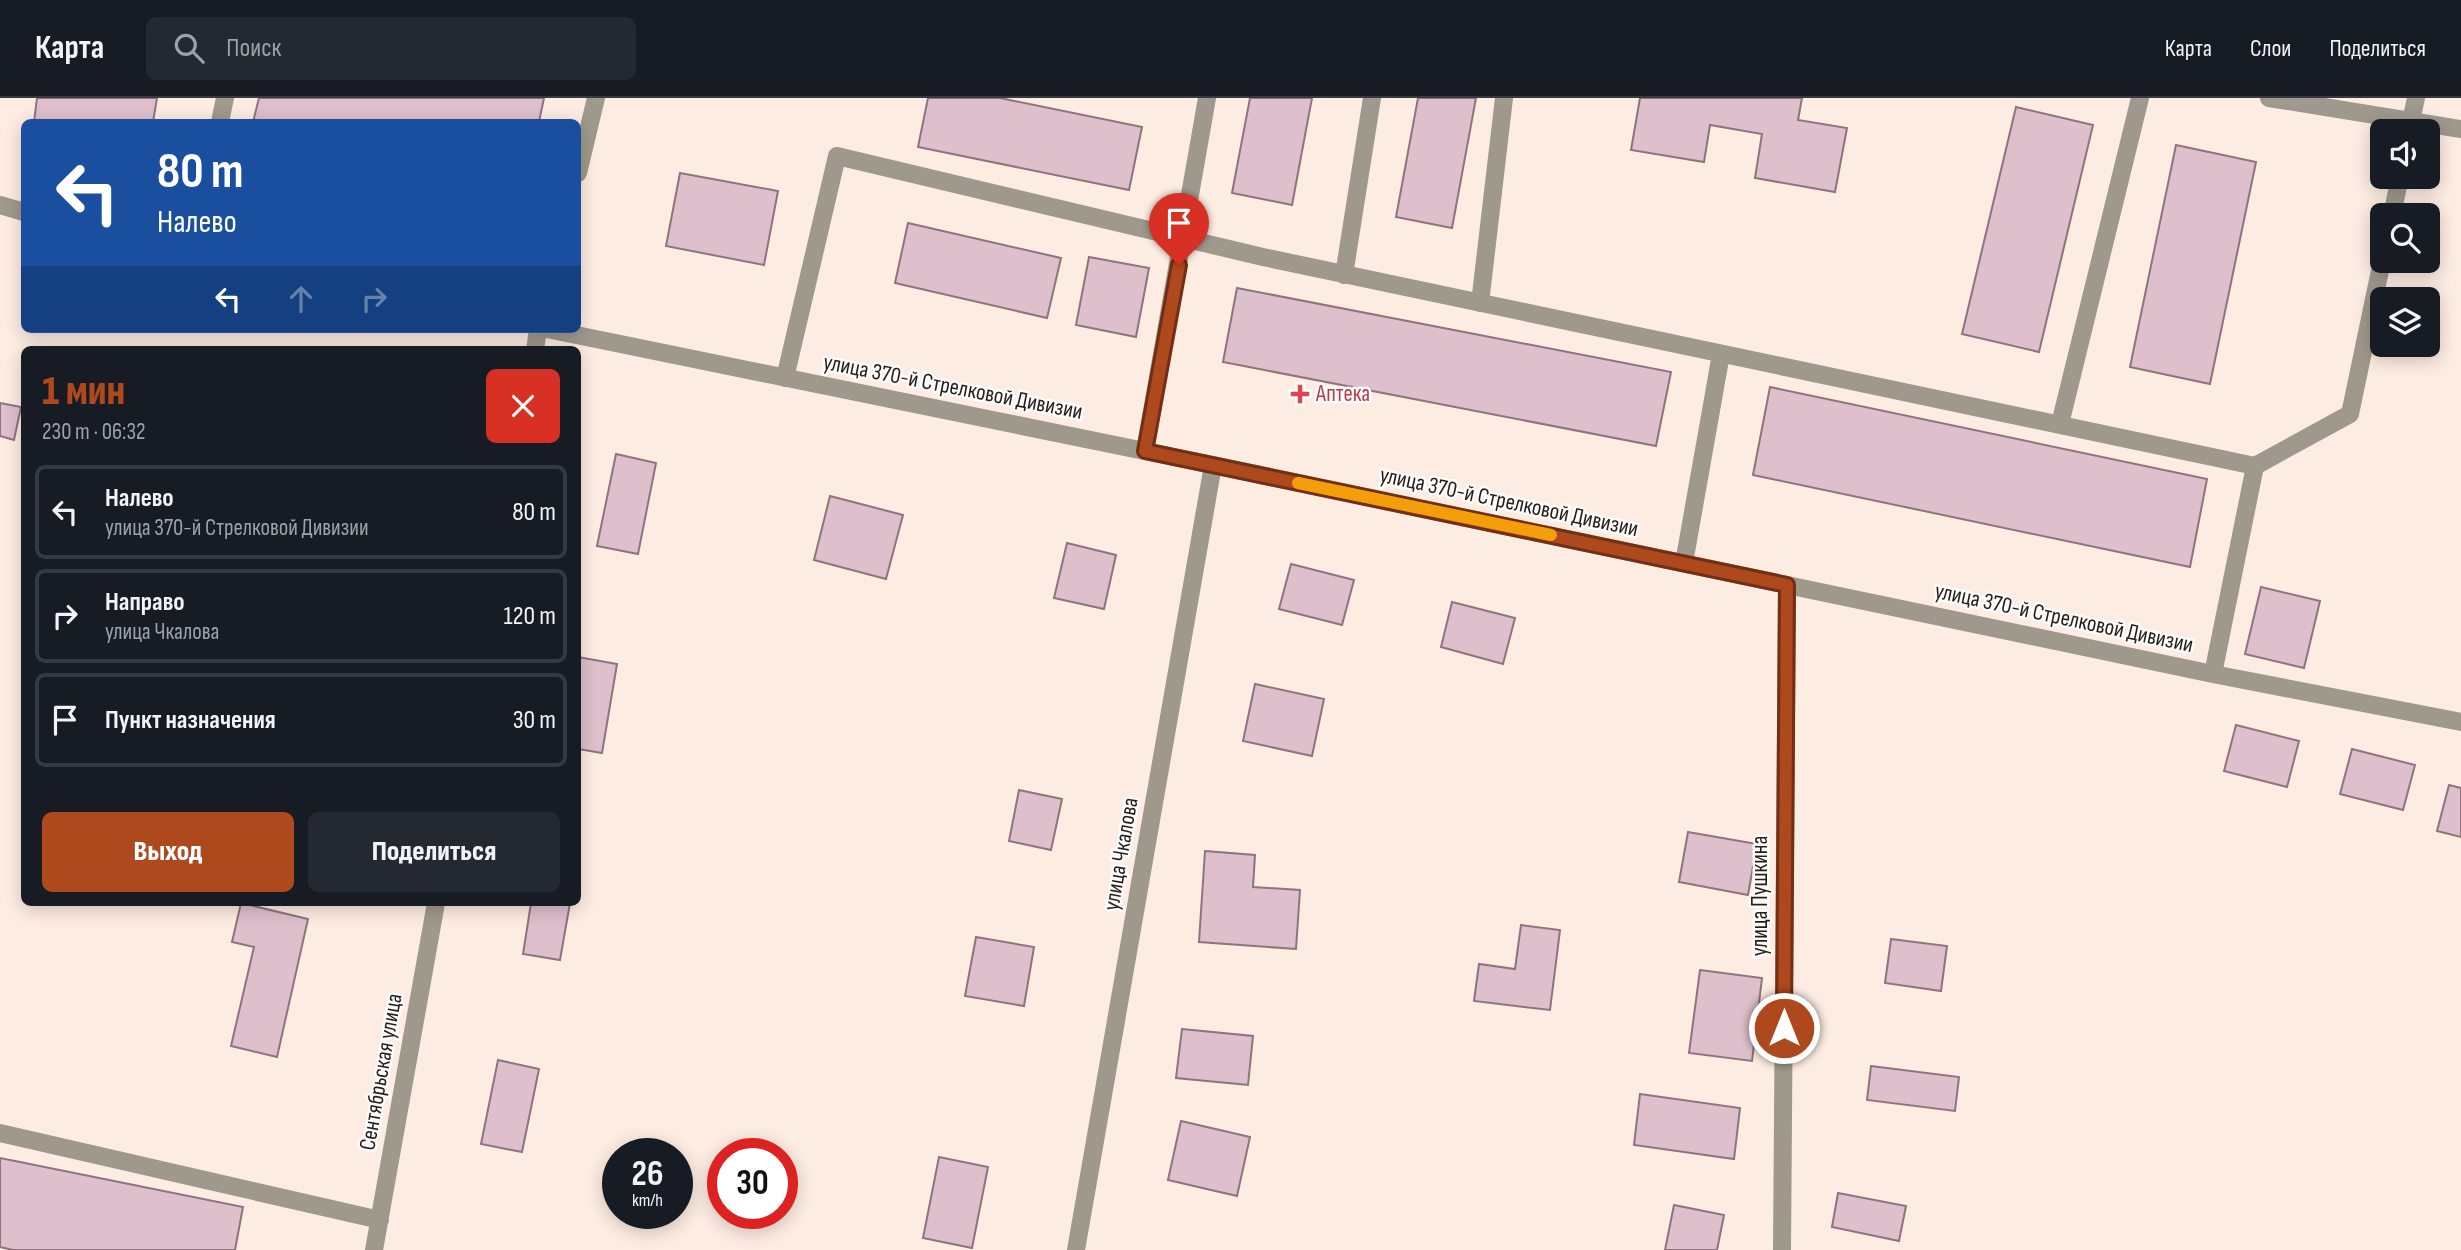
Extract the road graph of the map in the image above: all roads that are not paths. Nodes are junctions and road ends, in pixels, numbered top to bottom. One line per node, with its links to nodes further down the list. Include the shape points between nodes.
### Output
1 (225, 98): 9 (street)
2 (596, 98): 14 (street)
3 (1207, 98): 17 (street)
4 (1372, 98): 19 (street)
5 (1504, 98): 20 (street)
6 (2140, 98): 24 (street)
7 (2269, 98): 10 (street)
8 (2416, 98): 11 (street)
9 (221, 119)
10 (2375, 119)
11 (2412, 119)
12 (2440, 128): 13 (street)
13 (2461, 129)
14 (581, 160)
15 (0, 205): 16 (street)
16 (21, 211)
17 (1184, 238): 19 (street); 23 (street, via 836,156); 25 (street)
18 (2379, 273): 27 (street, via 2350,414)
19 (1344, 275): 20 (street)
20 (1479, 303): 22 (street)
21 (566, 333): 23 (street, улица 370-й Стрелковой Дивизии)
22 (1721, 354): 24 (street); 28 (street)
23 (785, 378): 25 (street, улица 370-й Стрелковой Дивизии)
24 (2060, 424): 27 (street)
25 (1145, 451): 26 (street, улица 370-й Стрелковой Дивизии)
26 (1213, 465): 28 (street, улица 370-й Стрелковой Дивизии); 36 (street, улица Чкалова)
27 (2255, 466): 30 (street)
28 (1684, 563): 29 (street, улица 370-й Стрелковой Дивизии)
29 (1787, 585): 30 (street, улица 370-й Стрелковой Дивизии); 37 (street, улица Пушкина)
30 (2213, 674): 31 (street, улица 370-й Стрелковой Дивизии)
31 (2461, 722)
32 (435, 906): 34 (street, Сентябрьская улица)
33 (0, 1133): 34 (street)
34 (380, 1220): 35 (street, Сентябрьская улица)
35 (374, 1250)
36 (1076, 1250)
37 (1782, 1250)

